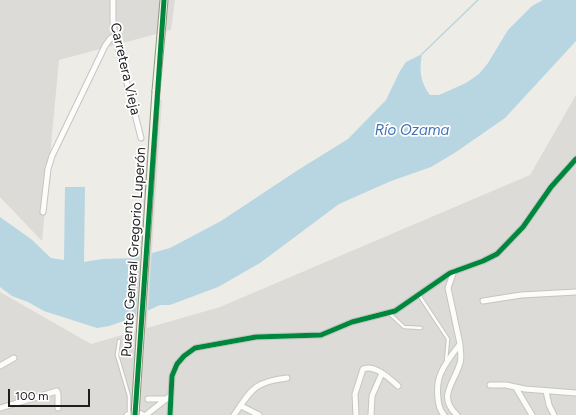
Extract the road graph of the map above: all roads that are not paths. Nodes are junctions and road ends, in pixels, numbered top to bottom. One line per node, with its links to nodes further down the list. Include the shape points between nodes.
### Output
1 (113, 0): 3 (street, Carretera Vieja)
2 (164, 0): 30 (street, Puente General Gregorio Luperón, bridge)
3 (115, 36): 4 (street, Carretera Vieja); 6 (street, via 105,46 52,156)
4 (141, 138)
5 (576, 159): 7 (street, via 551,187 523,227 497,254)
6 (43, 212)
7 (454, 271): 9 (street); 14 (street, via 448,288)
8 (576, 292): 10 (street, via 521,295)
9 (419, 295): 11 (street); 16 (lane, via 448,339)
10 (483, 301)
11 (390, 314): 12 (lane, via 404,327); 25 (street, via 352,322 320,335 256,337 195,348 177,364)
12 (421, 328)
13 (119, 341): 30 (lane, via 117,355 129,396)
14 (460, 344): 16 (street); 39 (street, via 460,362 450,382 447,399)
15 (14, 358): 17 (street)
16 (446, 364): 38 (street, via 440,374 438,404)
17 (0, 366)
18 (382, 373): 21 (street); 36 (street, via 370,368 362,371 355,394); 37 (street, via 372,396)
19 (287, 378): 27 (street, via 258,385 252,389)
20 (490, 385): 22 (street)
21 (398, 386)
22 (516, 388): 23 (street); 40 (street)
23 (546, 391): 24 (street); 41 (street)
24 (576, 392)
25 (168, 397): 26 (street); 32 (street); 33 (street)
26 (148, 398)
27 (241, 406): 34 (street); 35 (street)
28 (0, 408): 29 (street, via 57,392)
29 (58, 408)
30 (130, 415): 31 (street, via 140,412)
31 (143, 415)
32 (146, 415)
33 (170, 415)
34 (234, 415)
35 (259, 415)
36 (356, 415)
37 (371, 415)
38 (444, 415)
39 (457, 415)
40 (532, 415)
41 (554, 415)

